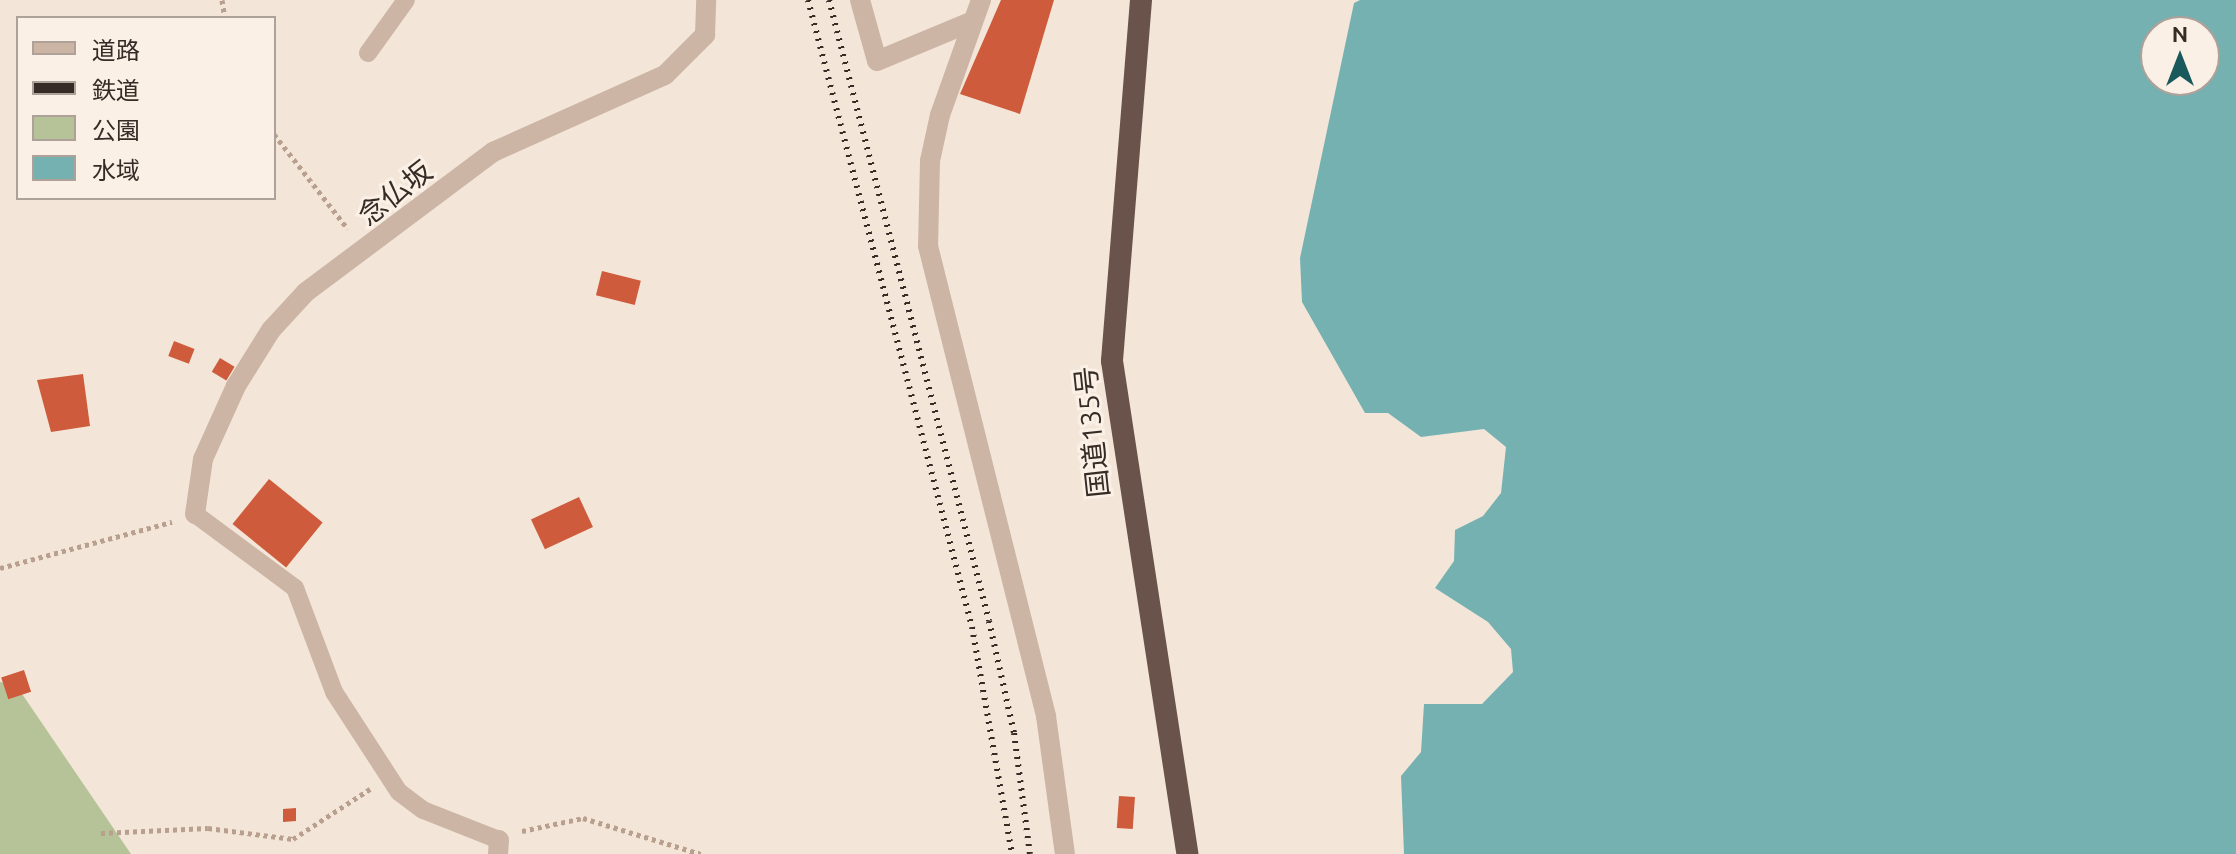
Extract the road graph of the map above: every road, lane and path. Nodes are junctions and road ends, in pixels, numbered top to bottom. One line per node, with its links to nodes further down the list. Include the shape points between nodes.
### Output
1 (406, 0): 7 (lane)
2 (706, 0): 9 (street, 念仏坂, via 705,35 665,75 493,152)
3 (860, 0): 6 (street, via 877,61)
4 (981, 0): 6 (street)
5 (1141, 0): 17 (highway, 国道135号, via 1112,361)
6 (973, 21): 16 (street, via 930,161 928,246 1046,716)
7 (368, 53)
8 (276, 137): 9 (path)
9 (367, 251): 10 (street, 念仏坂, via 306,292 271,330 203,459)
10 (195, 514): 11 (path); 12 (lane, via 295,588 334,692)
11 (0, 568)
12 (388, 777): 13 (path, via 293,839 208,828); 14 (lane, via 423,810)
13 (101, 833)
14 (498, 847): 15 (path, via 562,818 583,818)
15 (701, 854)
16 (1065, 854)
17 (1187, 854)

